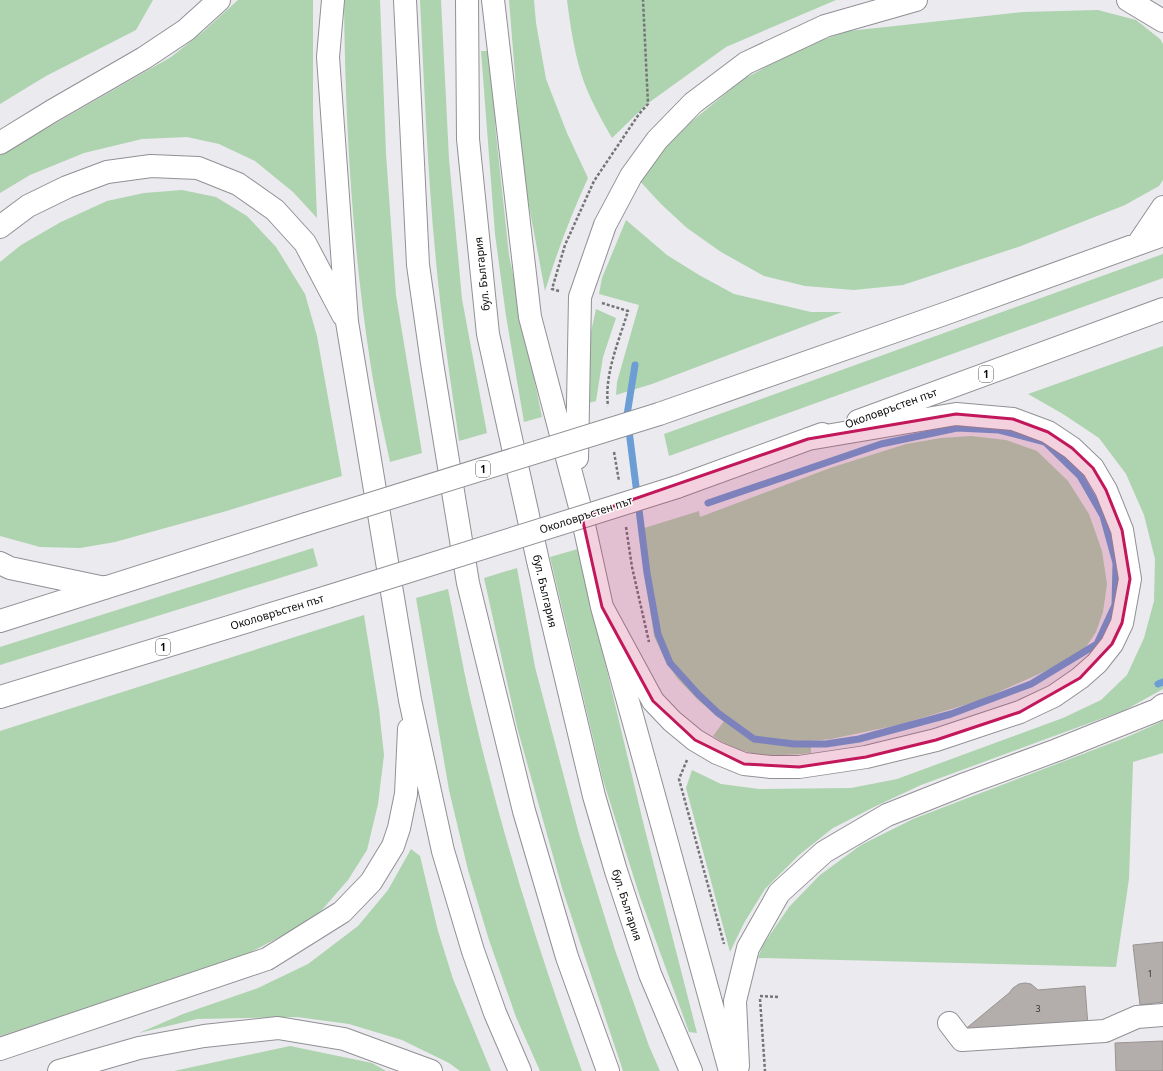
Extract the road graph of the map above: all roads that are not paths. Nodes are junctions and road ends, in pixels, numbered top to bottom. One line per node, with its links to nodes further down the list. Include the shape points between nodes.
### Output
1 (219, 0): 9 (main road, via 186,30 144,58)
2 (333, 0): 15 (main road, via 328,57)
3 (405, 0): 31 (main road, via 418,265 468,583 524,811 567,957)
4 (466, 0): 32 (main road, бул. България, via 468,139 488,334 538,561 594,796 650,974)
5 (493, 0): 17 (main road, via 530,317)
6 (916, 0): 17 (main road, via 825,26 746,63 693,103 658,140 631,176 605,225 580,297 577,449)
7 (1128, 0): 8 (main road)
8 (1163, 21)
9 (0, 144)
10 (1163, 207): 13 (main road)
11 (0, 226): 15 (main road, via 28,206 67,187 107,172 151,166 198,168 238,184 275,210 305,243)
12 (1163, 235): 13 (main road, 1)
13 (1138, 244): 19 (main road, 1, bridge, via 659,414)
14 (1163, 309): 16 (main road, Околовръстен път / 1)
15 (347, 322): 23 (main road)
16 (808, 439): 20 (main road, via 956,414 1013,419 1048,432 1072,448 1093,468 1106,490 1122,530 1130,579 1122,623 1112,644 1097,663 1080,678 1054,696 1020,712 936,740 866,757 799,767 771,767 744,764 717,753 695,740 672,721 653,701); 22 (main road, Околовръстен път / 1, bridge, via 676,487)
17 (580, 507): 20 (main road)
18 (0, 563): 19 (main road, via 10,568)
19 (106, 588): 21 (main road, 1)
20 (602, 607): 33 (main road)
21 (0, 621)
22 (0, 697)
23 (410, 700): 27 (main road, via 406,794 399,828 393,846 371,882 342,912 267,959); 30 (main road, via 443,851 473,951 495,1013)
24 (1163, 705): 34 (main road, via 1157,710 887,816 824,852 778,893 748,948 735,1001)
25 (1163, 1015): 26 (main road, via 1137,1017 1106,1031 962,1040)
26 (949, 1023)
27 (0, 1049)
28 (59, 1071): 29 (main road, via 139,1048 204,1036 278,1028 344,1039)
29 (431, 1071)
30 (520, 1071)
31 (608, 1071)
32 (691, 1071)
33 (730, 1071)
34 (738, 1071)

